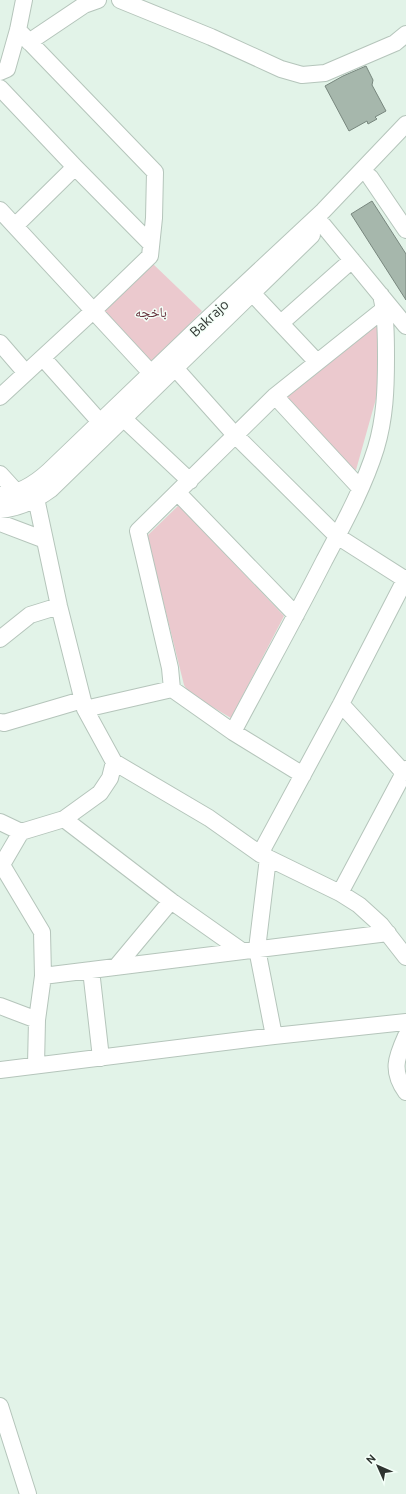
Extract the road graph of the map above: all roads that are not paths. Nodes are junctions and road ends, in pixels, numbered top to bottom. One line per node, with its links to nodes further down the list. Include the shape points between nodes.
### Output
1 (24, 0): 4 (street)
2 (98, 0): 6 (street, via 84,5)
3 (120, 0): 5 (street, via 281,69 302,74 325,73 395,43)
4 (18, 30): 6 (street); 7 (street, via 7,69)
5 (406, 34)
6 (29, 42): 17 (street, via 155,172)
7 (0, 72)
8 (0, 88): 11 (street)
9 (406, 124): 31 (street, Bakrajo, via 323,211)
10 (406, 142): 12 (street, Bakrajo)
11 (75, 167): 15 (street); 17 (street)
12 (370, 177): 14 (street, Bakrajo); 16 (street)
13 (0, 210): 15 (street)
14 (323, 224): 18 (street); 19 (street, Bakrajo)
15 (15, 226): 21 (street)
16 (406, 230)
17 (152, 244): 21 (street, via 150,256)
18 (352, 260): 20 (street); 22 (street)
19 (253, 294): 22 (street); 29 (street, Bakrajo)
20 (382, 302): 23 (street); 25 (street); 28 (street)
21 (93, 311): 27 (street); 31 (street)
22 (281, 323): 28 (street)
23 (406, 326)
24 (406, 332): 25 (street)
25 (386, 335): 40 (street, via 386,388 381,428)
26 (0, 343): 30 (street)
27 (43, 358): 30 (street); 35 (street)
28 (317, 362): 32 (street)
29 (176, 369): 34 (street, Bakrajo); 36 (street)
30 (26, 372): 33 (street)
31 (151, 373): 35 (street, Bakrajo)
32 (275, 396): 36 (street); 40 (street)
33 (0, 397)
34 (123, 418): 38 (street); 44 (street, Bakrajo, via 51,489)
35 (100, 422): 39 (street, Bakrajo)
36 (235, 435): 38 (street); 47 (street)
37 (0, 474): 41 (street)
38 (190, 481): 42 (street)
39 (33, 484): 41 (street, Bakrajo); 44 (street)
40 (360, 488): 47 (street)
41 (16, 492): 43 (street, Bakrajo); 44 (street)
42 (178, 493): 51 (street); 53 (street, via 138,531 170,668)
43 (0, 495)
44 (32, 502): 45 (street, Bakrajo, via 21,507); 48 (street, via 40,517)
45 (0, 510)
46 (0, 523): 48 (street)
47 (337, 536): 49 (street); 51 (street)
48 (45, 540): 50 (street)
49 (406, 579): 54 (street)
50 (59, 606): 52 (street, via 30,615); 55 (street)
51 (296, 615): 57 (street)
52 (0, 639)
53 (172, 689): 55 (street); 57 (street)
54 (341, 704): 59 (street); 60 (street)
55 (83, 705): 56 (street); 58 (street)
56 (0, 722)
57 (233, 732): 60 (street)
58 (114, 762): 61 (street, via 110,778 100,794); 64 (street, via 209,818)
59 (405, 771): 66 (street)
60 (303, 775): 64 (street)
61 (64, 819): 63 (street); 67 (street)
62 (0, 822): 63 (street)
63 (21, 832): 65 (street)
64 (264, 856): 66 (street); 69 (street)
65 (1, 866): 73 (street, via 42,932)
66 (340, 893): 68 (street, via 372,916)
67 (171, 901): 69 (street); 71 (street)
68 (388, 934): 69 (street); 70 (street)
69 (249, 950): 71 (street); 77 (street)
70 (406, 957)
71 (116, 967): 72 (street)
72 (91, 970): 73 (street); 79 (street)
73 (42, 976): 75 (street)
74 (0, 1006): 75 (street)
75 (37, 1020): 80 (street)
76 (406, 1022): 77 (street)
77 (274, 1036): 79 (street)
78 (406, 1036): 82 (street, via 396,1066 399,1081)
79 (101, 1058): 80 (street)
80 (36, 1065): 81 (street)
81 (0, 1070)
82 (406, 1092)
83 (0, 1406): 84 (street)
84 (28, 1494)

